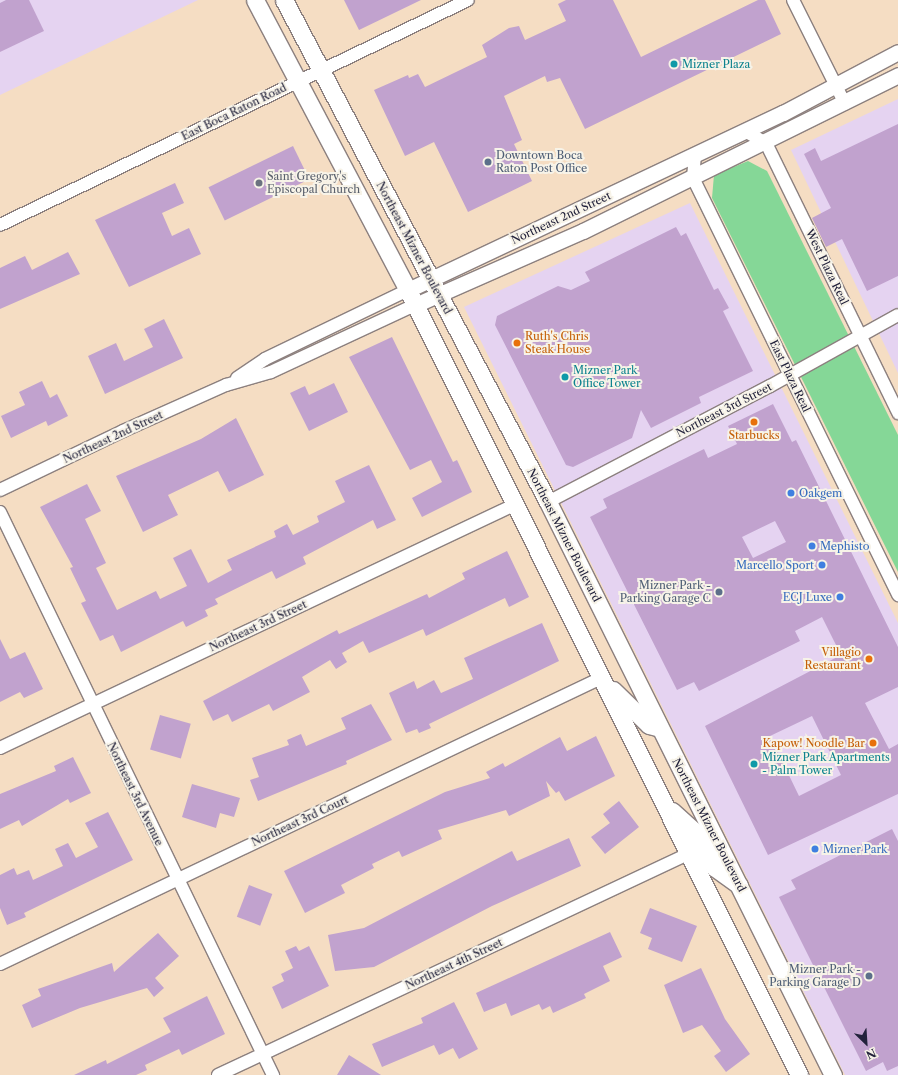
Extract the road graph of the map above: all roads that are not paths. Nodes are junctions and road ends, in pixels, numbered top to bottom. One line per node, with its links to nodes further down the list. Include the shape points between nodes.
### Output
1 (255, 0): 8 (main road)
2 (284, 0): 6 (main road, Northeast Mizner Boulevard)
3 (468, 0): 6 (street, East Boca Raton Road)
4 (794, 0): 9 (street)
5 (898, 52): 9 (street, Northeast 2nd Street)
6 (320, 69): 8 (street, East Boca Raton Road); 16 (main road, Northeast Mizner Boulevard)
7 (898, 75): 10 (street, Northeast 2nd Street)
8 (298, 80): 15 (street, East Boca Raton Road); 18 (main road)
9 (837, 86): 10 (street); 11 (street, Northeast 2nd Street)
10 (845, 104): 12 (street, Northeast 2nd Street)
11 (745, 131): 12 (street); 13 (street, Northeast 2nd Street)
12 (766, 143): 14 (street, Northeast 2nd Street); 20 (street, West Plaza Real)
13 (694, 155): 14 (street, East Plaza Real); 16 (street, Northeast 2nd Street)
14 (693, 178): 17 (street, Northeast 2nd Street); 23 (street, East Plaza Real)
15 (0, 224)
16 (431, 280): 17 (main road, Northeast Mizner Boulevard); 18 (street, Northeast 2nd Street)
17 (439, 295): 18 (street, Northeast 2nd Street); 27 (main road, Northeast Mizner Boulevard)
18 (412, 298): 21 (street, Northeast 2nd Street); 22 (street, Northeast 2nd Street); 28 (main road)
19 (898, 314): 20 (street, Northeast 3rd Street)
20 (859, 334): 23 (street, Northeast 3rd Street); 25 (street, West Plaza Real)
21 (301, 341): 22 (street); 24 (street, Northeast 2nd Street, via 265,359)
22 (307, 354): 24 (street, Northeast 2nd Street, via 271,372)
23 (789, 374): 27 (street, Northeast 3rd Street); 30 (street, East Plaza Real)
24 (226, 386): 26 (street, Northeast 2nd Street)
25 (898, 413)
26 (0, 490)
27 (548, 502): 33 (main road, Northeast Mizner Boulevard)
28 (516, 504): 31 (main road); 32 (street, Northeast 3rd Street)
29 (0, 512): 32 (street, Northeast 3rd Avenue)
30 (898, 595)
31 (601, 678): 33 (main road, via 649,725); 35 (main road); 37 (street, Northeast 3rd Court)
32 (92, 704): 34 (street, Northeast 3rd Street); 37 (street, Northeast 3rd Avenue)
33 (660, 728): 38 (main road, Northeast Mizner Boulevard)
34 (0, 748)
35 (665, 804): 36 (main road); 38 (main road, via 693,830 714,868)
36 (690, 853): 40 (street, Northeast 4th Street); 43 (main road)
37 (176, 879): 39 (street, Northeast 3rd Court); 40 (street, Northeast 3rd Avenue)
38 (739, 886): 44 (main road, Northeast Mizner Boulevard)
39 (0, 964)
40 (263, 1054): 41 (street, Northeast 4th Street); 42 (street, Northeast 3rd Avenue)
41 (218, 1075)
42 (273, 1075)
43 (799, 1075)
44 (833, 1075)

